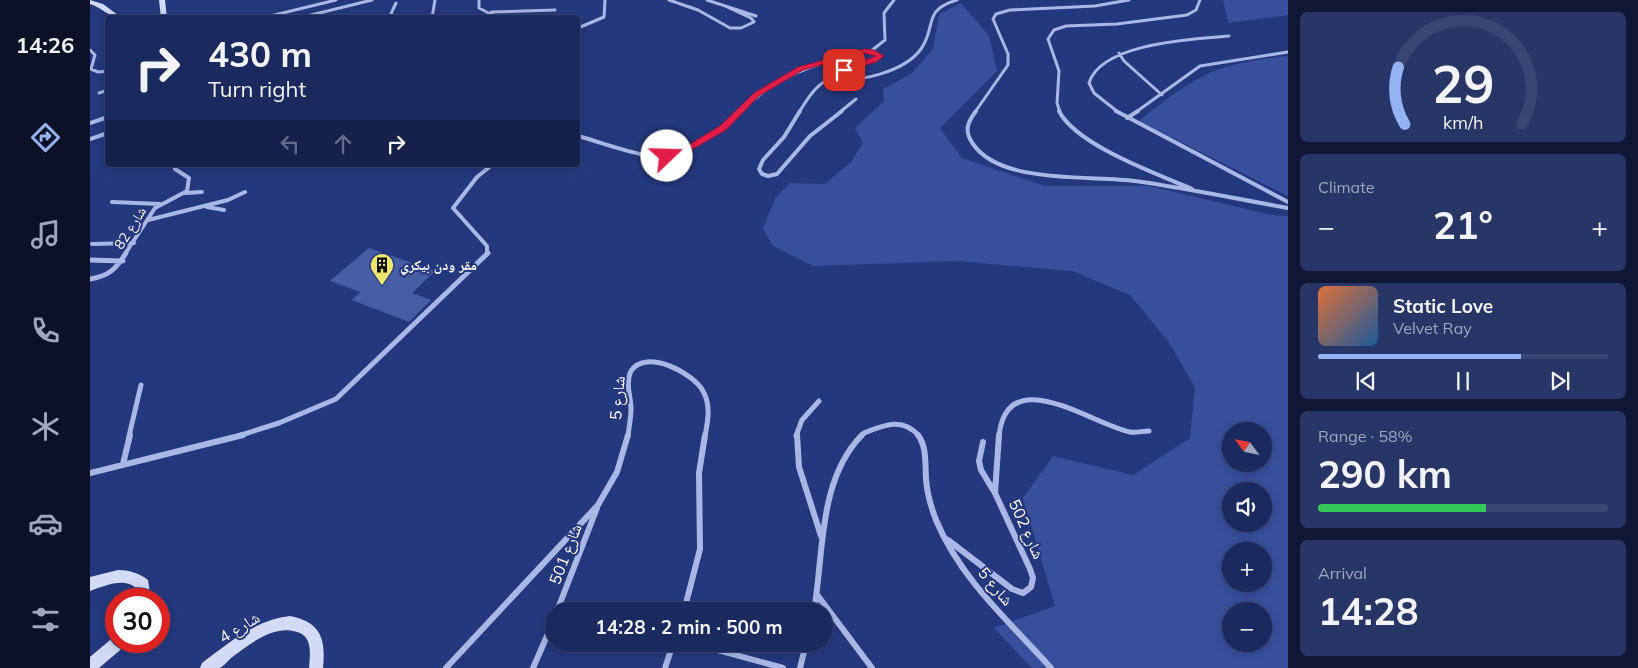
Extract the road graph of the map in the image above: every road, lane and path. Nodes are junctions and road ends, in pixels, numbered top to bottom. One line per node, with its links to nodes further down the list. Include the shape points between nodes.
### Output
1 (162, 0): 20 (street)
2 (336, 0): 21 (street)
3 (372, 0): 22 (street)
4 (436, 0): 24 (street)
5 (479, 0): 18 (street, via 479,8)
6 (605, 0): 27 (street, via 604,17)
7 (669, 0): 16 (street, via 701,12 725,27 742,29 754,22)
8 (708, 0): 16 (street)
9 (894, 0): 30 (street, via 884,13 885,40)
10 (957, 0): 34 (street, via 939,6 933,12 921,48 909,61 853,78)
11 (1129, 0): 47 (street, via 996,14 993,19 1008,54 1008,64 967,123 968,137 986,157 1026,172 1071,179 1133,181)
12 (1200, 0): 47 (street, via 1196,10 1187,15 1117,24 1066,26 1054,30 1048,39 1059,73 1057,98 1065,120 1094,142)
13 (394, 1): 23 (street)
14 (90, 2): 15 (street)
15 (99, 2): 19 (street)
16 (725, 6): 26 (street)
17 (555, 10): 18 (street)
18 (491, 12): 25 (street)
19 (115, 15)
20 (164, 15)
21 (274, 15)
22 (311, 15)
23 (391, 15)
24 (433, 15)
25 (494, 15)
26 (756, 16)
27 (580, 27)
28 (1229, 36): 32 (street, via 1148,45)
29 (90, 50): 33 (street, via 95,55 92,69)
30 (871, 51): 34 (street, via 880,56); 43 (street, via 830,58 792,72 757,95 723,128 675,154 647,155)
31 (1288, 52): 37 (street, via 1200,66)
32 (1119, 53): 37 (street); 40 (street, via 1092,73 1089,83 1094,93)
33 (105, 71)
34 (833, 77): 38 (street, via 821,82 805,100 784,137 761,163 759,169 762,174 777,174 810,136)
35 (105, 91): 36 (street)
36 (99, 93)
37 (1162, 95): 40 (street)
38 (856, 99)
39 (105, 118): 41 (street)
40 (1127, 118): 52 (street)
41 (90, 123)
42 (105, 134): 44 (street)
43 (580, 137)
44 (90, 139)
45 (174, 167): 50 (street, via 189,178 189,188)
46 (490, 167): 67 (street, via 477,177 453,208 487,246 485,258 348,389 314,410 270,425)
47 (1197, 191): 55 (street)
48 (202, 192): 50 (street)
49 (245, 192): 54 (street, via 228,200)
50 (184, 193): 53 (street, شارع 82)
51 (112, 202): 53 (street)
52 (1288, 202)
53 (160, 204): 57 (street, شارع 82)
54 (199, 206): 56 (street); 57 (street)
55 (1288, 208)
56 (224, 210)
57 (148, 220): 58 (street, شارع 82)
58 (134, 243): 59 (street); 61 (street, شارع 82)
59 (92, 244)
60 (90, 260): 61 (street)
61 (123, 261): 62 (street, شارع 82, via 110,274)
62 (90, 279)
63 (141, 385): 67 (street)
64 (820, 401): 72 (street, via 801,422 796,442 801,474)
65 (1149, 431): 69 (street, via 1130,432 1043,400 1016,402 1008,407 1001,422)
66 (984, 442): 69 (street, شارع 502, via 980,470)
67 (123, 464): 68 (street)
68 (90, 473)
69 (995, 493): 71 (street, شارع 502, via 1030,569 1033,582 1026,592 1012,589)
70 (598, 506): 76 (street, شارع 501); 77 (street, شارع 5, via 614,481 624,455 631,410 629,376 634,368 654,361 688,376 702,389 708,416 700,462 700,550); 87 (street, شارع 5)
71 (946, 538): 72 (street, شارع 5, via 932,511 925,449 920,437 908,426 889,424 864,432 847,452 831,489); 93 (street, شارع 5, via 968,575)
72 (822, 539): 75 (street, شارع 5)
73 (90, 584): 74 (street, via 119,576 134,578)
74 (143, 588)
75 (818, 596): 78 (street, شارع 5); 92 (street)
76 (561, 602)
77 (687, 602)
78 (816, 602)
79 (545, 641): 88 (street)
80 (670, 652): 89 (street)
81 (725, 652): 90 (street)
82 (804, 652): 91 (street)
83 (106, 653): 84 (street)
84 (90, 666)
85 (207, 668): 86 (street, شارع 4, via 256,633 272,626 292,624 313,633 318,644)
86 (316, 668)
87 (446, 668)
88 (533, 668)
89 (664, 668)
90 (782, 668)
91 (800, 668)
92 (872, 668)
93 (1051, 668)

